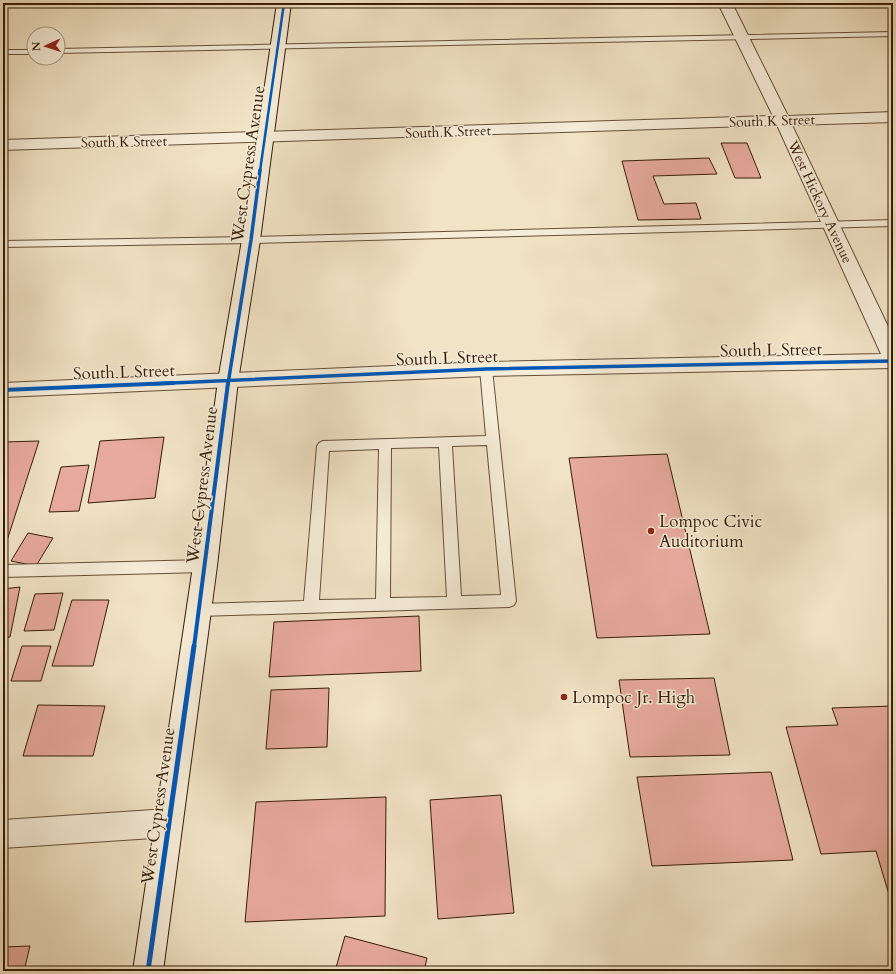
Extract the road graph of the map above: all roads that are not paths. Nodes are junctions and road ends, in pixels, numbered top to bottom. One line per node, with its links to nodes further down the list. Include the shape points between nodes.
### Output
1 (284, 3): 5 (street, West Cypress Avenue)
2 (725, 3): 4 (street, West Hickory Avenue)
3 (893, 34): 4 (lane)
4 (743, 37): 5 (lane); 10 (street, West Hickory Avenue)
5 (278, 47): 6 (lane); 11 (street, West Cypress Avenue)
6 (66, 51)
7 (3, 52): 8 (lane)
8 (26, 52)
9 (893, 117): 10 (street, South K Street)
10 (782, 120): 11 (street, South K Street); 14 (street, West Hickory Avenue)
11 (264, 138): 12 (street, South K Street); 15 (street, West Cypress Avenue)
12 (3, 145)
13 (893, 223): 14 (lane)
14 (831, 225): 15 (lane); 17 (street, West Hickory Avenue)
15 (251, 240): 16 (lane); 19 (street, West Cypress Avenue)
16 (3, 244)
17 (893, 360): 18 (street, South L Street)
18 (486, 369): 19 (street, South L Street); 21 (lane)
19 (228, 381): 20 (street, South L Street); 24 (street, West Cypress Avenue)
20 (3, 390)
21 (493, 440): 22 (lane); 26 (lane, via 508,601)
22 (446, 442): 23 (lane); 26 (lane)
23 (386, 445): 27 (lane); 28 (lane, via 323,446)
24 (205, 566): 25 (lane); 29 (street, West Cypress Avenue)
25 (3, 571)
26 (454, 603): 27 (lane)
27 (383, 605): 28 (lane)
28 (311, 607): 29 (lane)
29 (198, 610): 30 (street, West Cypress Avenue)
30 (168, 823): 31 (street); 32 (street, West Cypress Avenue)
31 (3, 834)
32 (148, 971)

